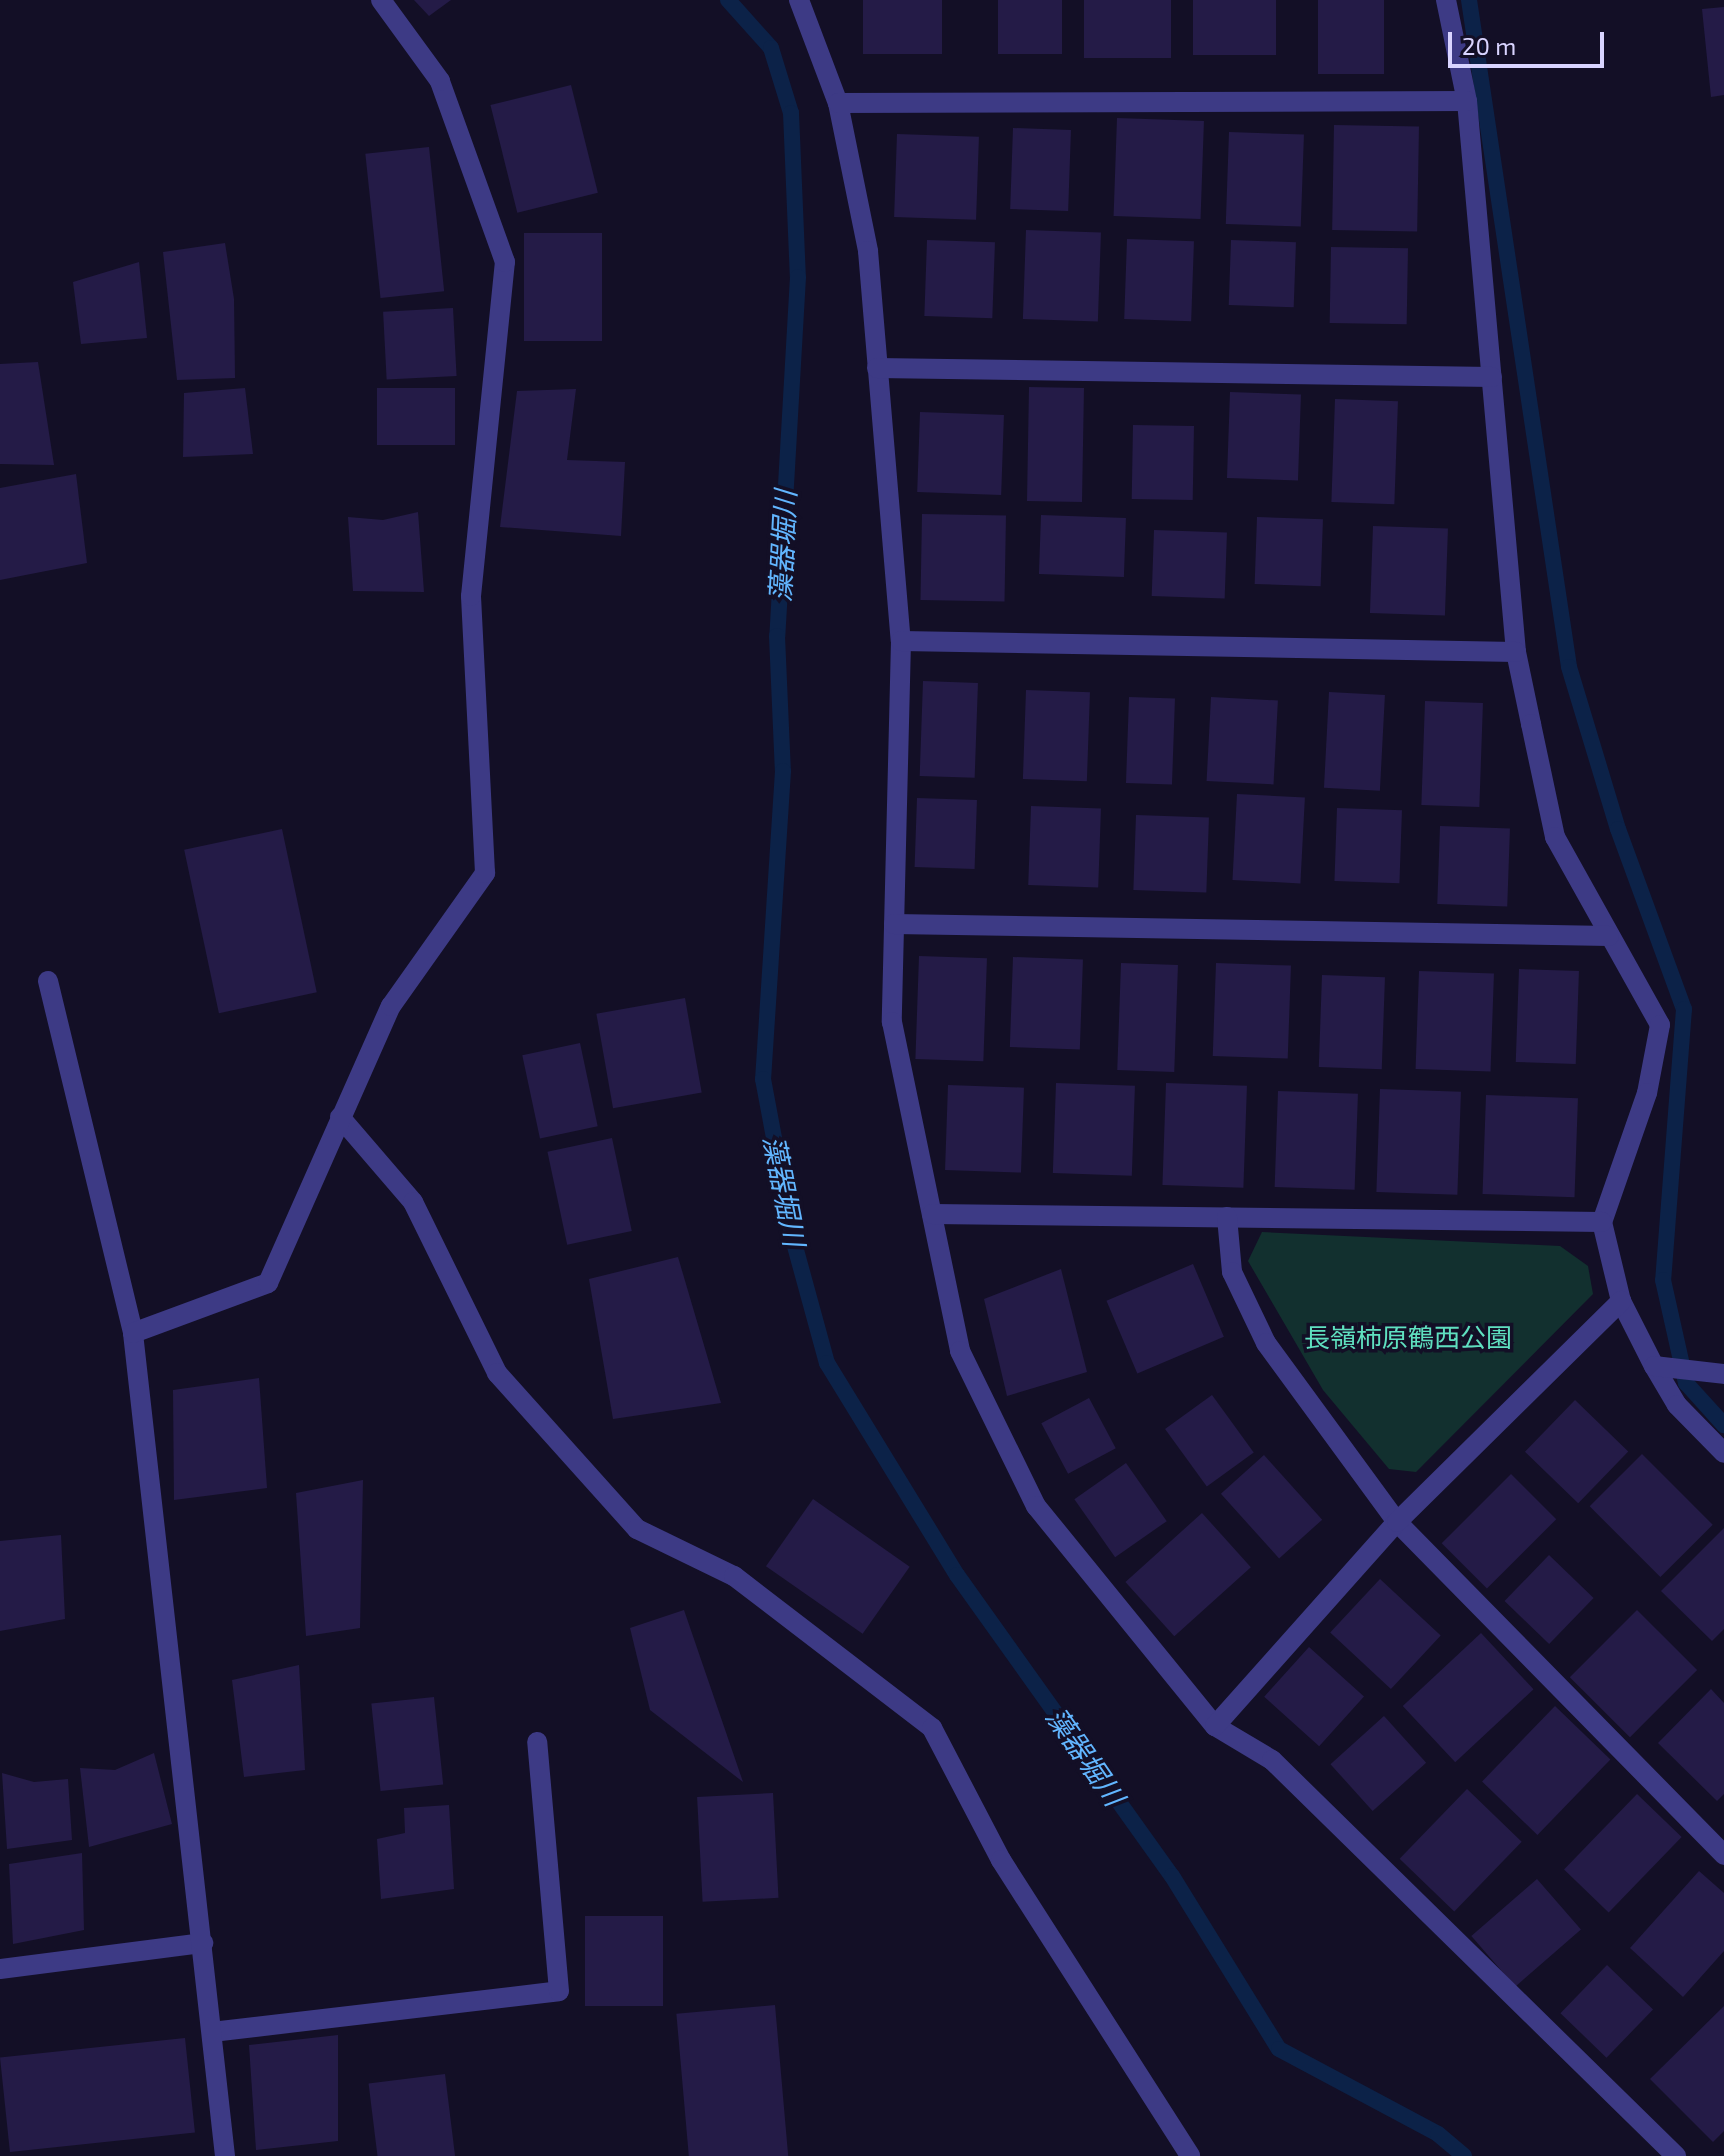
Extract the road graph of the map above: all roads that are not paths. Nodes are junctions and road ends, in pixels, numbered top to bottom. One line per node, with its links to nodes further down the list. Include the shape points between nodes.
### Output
1 (381, 0): 13 (street, via 440,81 505,262 471,596 485,873 391,1006)
2 (799, 0): 5 (street)
3 (1446, 0): 4 (street)
4 (1467, 101): 5 (street); 7 (street)
5 (838, 103): 6 (street, via 868,251)
6 (877, 368): 7 (street); 8 (street)
7 (1492, 377): 9 (street)
8 (901, 641): 9 (street); 10 (street)
9 (1516, 652): 11 (street, via 1555,837)
10 (894, 924): 11 (street); 14 (street, via 892,1022)
11 (1609, 936): 16 (street, via 1660,1025 1647,1093)
12 (48, 981): 18 (street)
13 (340, 1117): 18 (street, via 268,1283); 30 (street, via 413,1202 497,1373 637,1529 734,1576 932,1728 1001,1860)
14 (932, 1214): 15 (street); 23 (street, via 960,1351 1036,1506)
15 (1227, 1217): 16 (street); 22 (street, via 1232,1272 1266,1343)
16 (1602, 1222): 17 (street)
17 (1621, 1301): 19 (street); 22 (street)
18 (133, 1333): 26 (street)
19 (1654, 1366): 20 (street); 21 (street, via 1677,1405)
20 (1724, 1374)
21 (1724, 1453)
22 (1397, 1522): 23 (street); 25 (street)
23 (1215, 1726): 31 (street, via 1272,1760)
24 (537, 1742): 28 (street, via 559,1991)
25 (1724, 1855)
26 (203, 1943): 27 (street); 28 (street)
27 (0, 1969)
28 (212, 2032): 29 (street)
29 (225, 2156)
30 (1190, 2156)
31 (1676, 2156)

